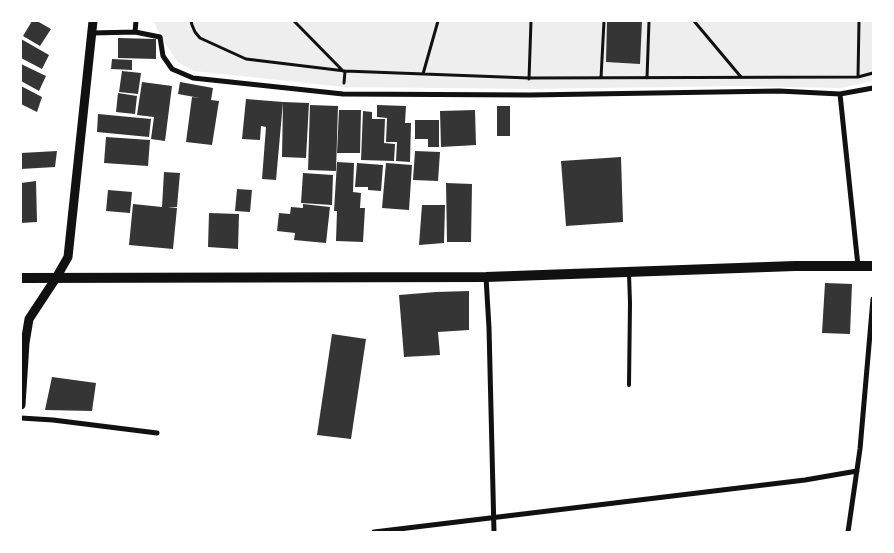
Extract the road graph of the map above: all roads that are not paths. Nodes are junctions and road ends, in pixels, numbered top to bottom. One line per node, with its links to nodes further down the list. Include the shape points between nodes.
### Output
1 (93, 21): 4 (street)
2 (136, 21): 3 (street)
3 (135, 32): 4 (street); 6 (street, via 160,37 163,56 172,70 193,78 344,94 779,91)
4 (92, 33): 12 (street, via 68,257)
5 (873, 88): 6 (street)
6 (840, 94): 7 (street)
7 (858, 266): 8 (main road); 9 (main road)
8 (873, 266)
9 (628, 272): 10 (main road); 14 (lane)
10 (486, 277): 12 (main road); 19 (street)
11 (21, 278): 12 (main road)
12 (56, 278): 15 (street, via 29,318)
13 (873, 299): 18 (street)
14 (629, 385)
15 (21, 405)
16 (21, 418): 17 (street)
17 (157, 433)
18 (858, 471): 19 (street); 22 (street)
19 (494, 517): 20 (street); 21 (street)
20 (374, 532)
21 (494, 532)
22 (848, 532)

